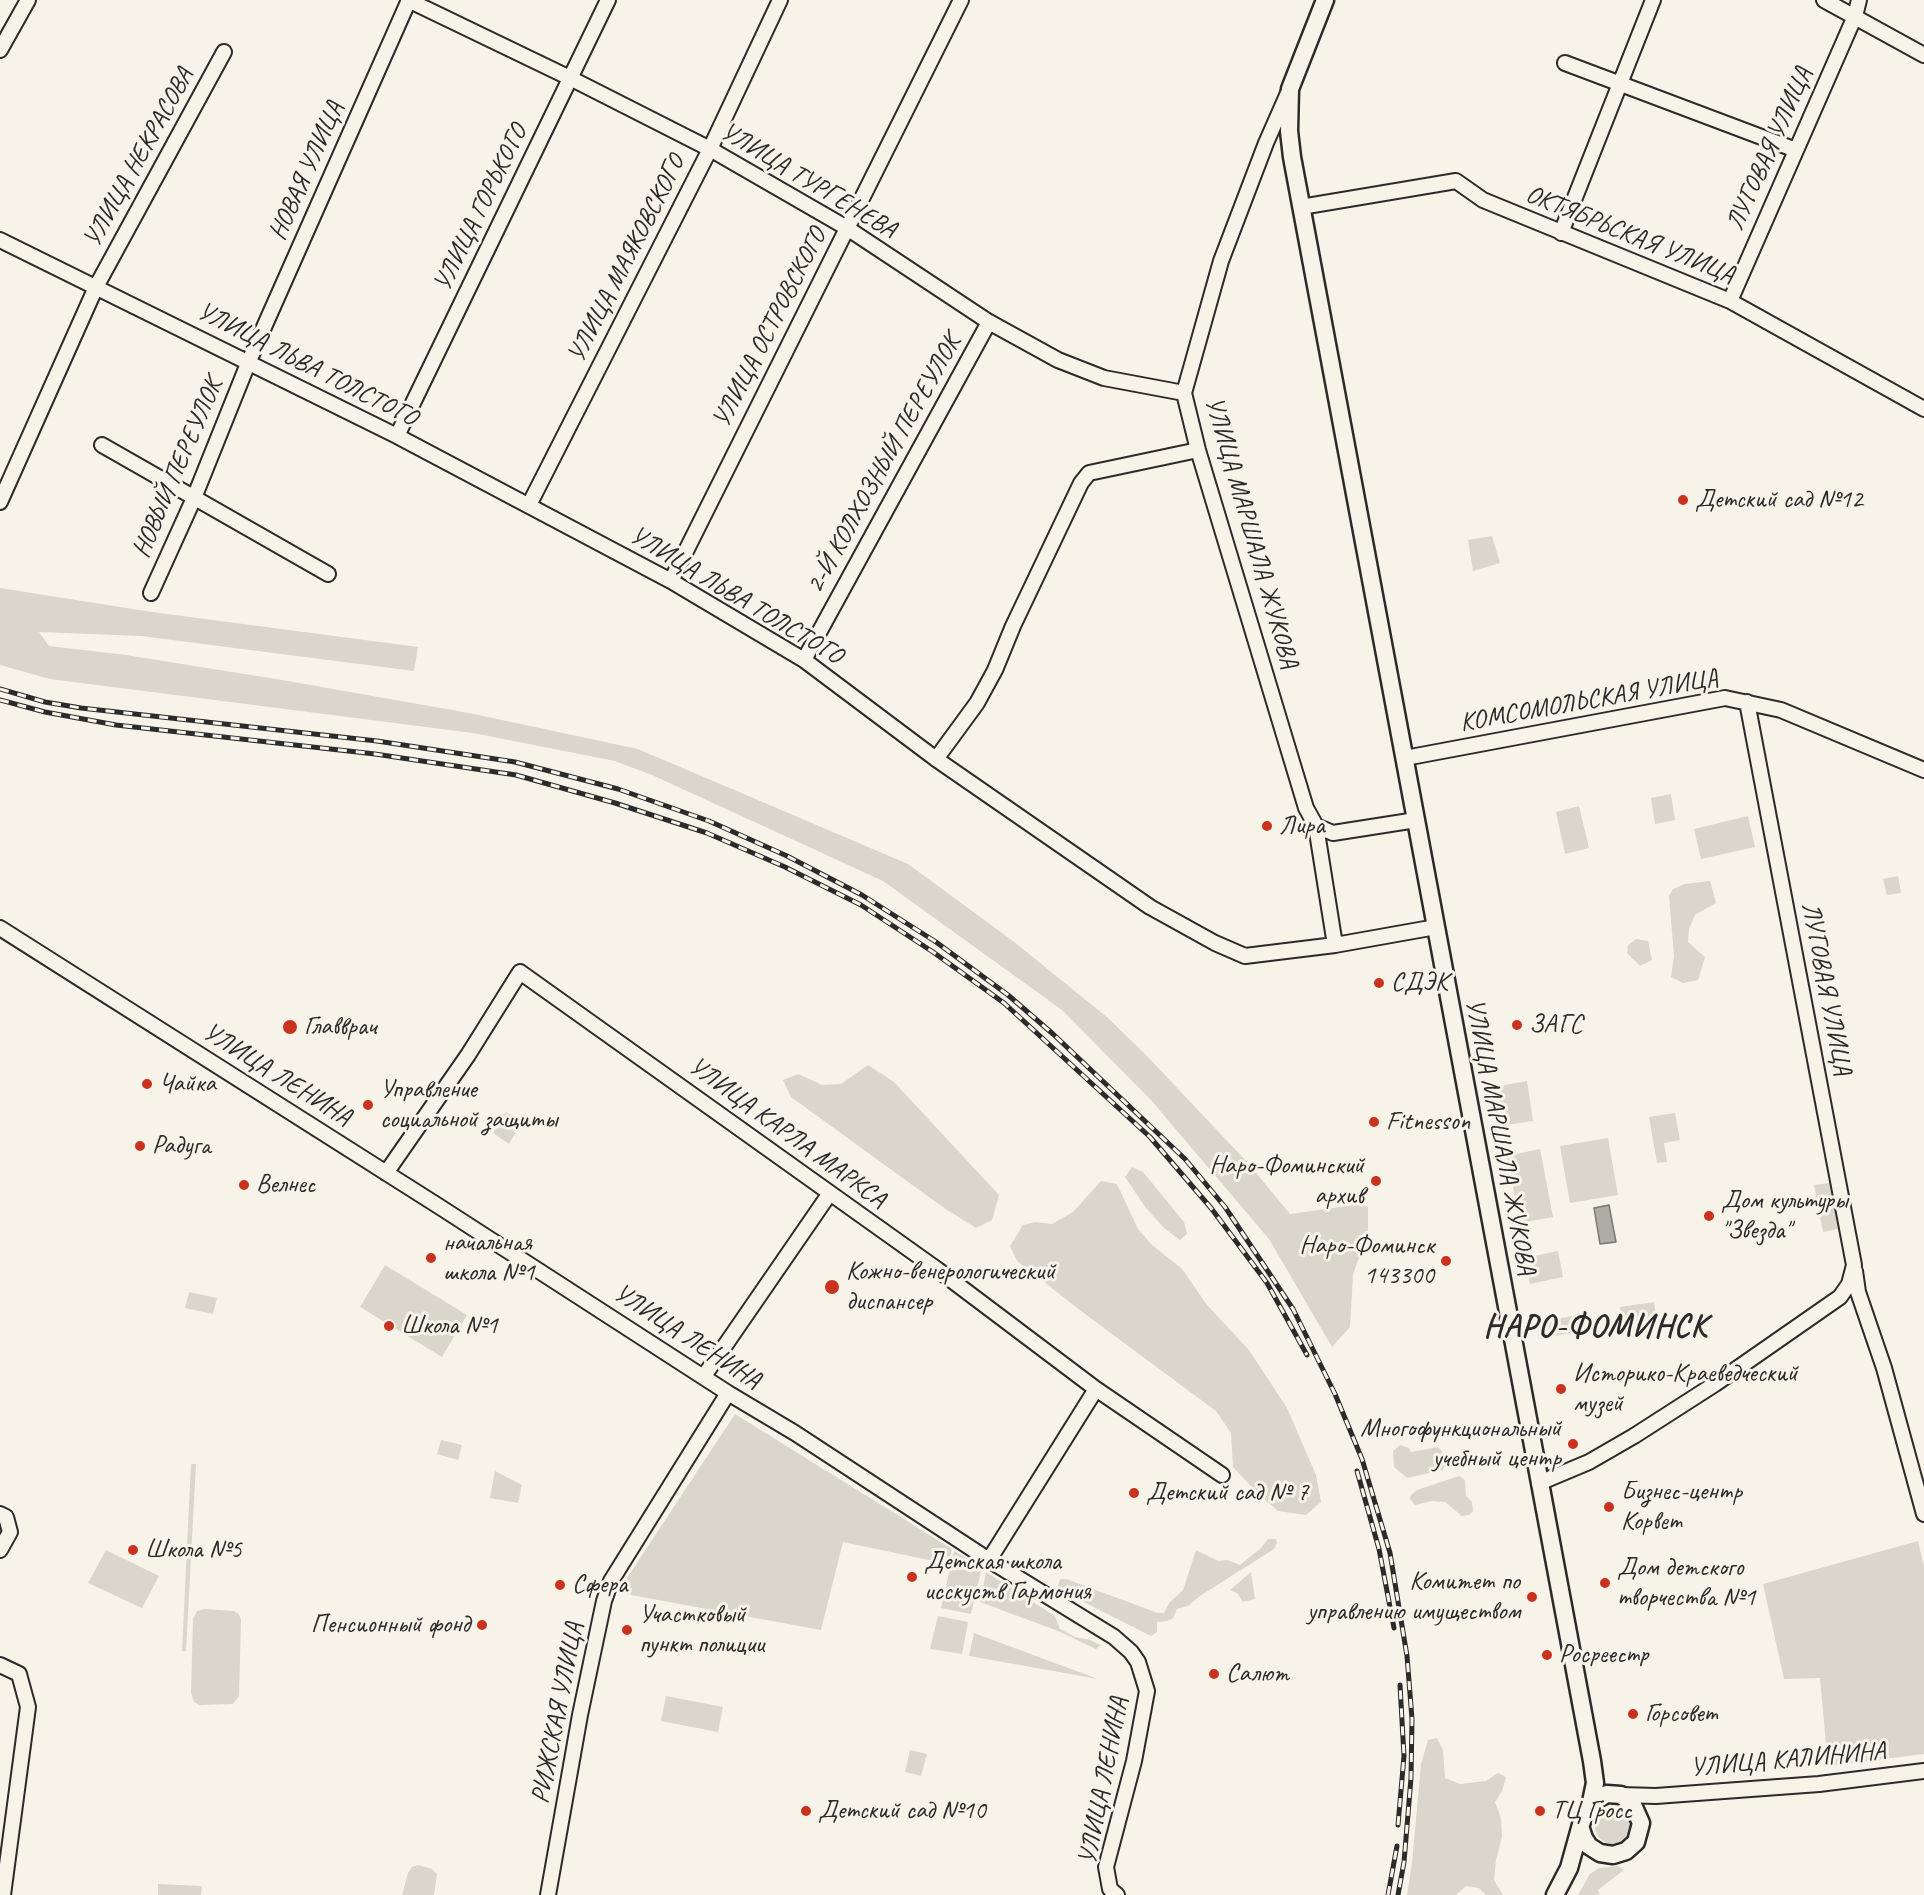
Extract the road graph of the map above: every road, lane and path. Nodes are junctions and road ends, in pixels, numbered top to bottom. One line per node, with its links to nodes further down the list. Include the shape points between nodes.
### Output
1 (28, 0): 11 (street)
2 (408, 0): 15 (street, УЛИЦА ТУРГЕНЕВА); 27 (street, НОВАЯ УЛИЦА)
3 (608, 0): 15 (street, УЛИЦА ГОРЬКОГО)
4 (780, 0): 18 (street, УЛИЦА МАЯКОВСКОГО)
5 (961, 0): 21 (street, УЛИЦА ОСТРОВСКОГО)
6 (1325, 0): 17 (main road, УЛИЦА МАРШАЛА ЖУКОВА)
7 (1653, 0): 16 (street)
8 (1824, 0): 10 (street)
9 (1859, 0): 10 (street, ЛУГОВАЯ УЛИЦА)
10 (1855, 16): 13 (street); 19 (street, ЛУГОВАЯ УЛИЦА)
11 (0, 50)
12 (225, 52): 24 (street, УЛИЦА НЕКРАСОВА)
13 (1924, 55)
14 (1565, 63): 16 (street)
15 (570, 78): 18 (street, УЛИЦА ТУРГЕНЕВА); 30 (street, УЛИЦА ГОРЬКОГО)
16 (1619, 84): 19 (street); 22 (street)
17 (1290, 89): 20 (main road, УЛИЦА МАРШАЛА ЖУКОВА, via 1289,131); 28 (street, УЛИЦА МАРШАЛА ЖУКОВА, via 1221,261)
18 (710, 149): 21 (street, УЛИЦА ТУРГЕНЕВА); 35 (street, УЛИЦА МАЯКОВСКОГО)
19 (1796, 150): 25 (street, ЛУГОВАЯ УЛИЦА)
20 (1301, 207): 22 (street, ОКТЯБРЬСКАЯ УЛИЦА, via 1456,181 1483,200); 41 (main road, УЛИЦА МАРШАЛА ЖУКОВА)
21 (847, 228): 26 (street, УЛИЦА ТУРГЕНЕВА); 37 (street, УЛИЦА ОСТРОВСКОГО)
22 (1562, 233): 25 (street, ОКТЯБРЬСКАЯ УЛИЦА)
23 (0, 240): 24 (street, УЛИЦА ЛЬВА ТОЛСТОГО)
24 (96, 287): 27 (street, УЛИЦА ЛЬВА ТОЛСТОГО); 34 (street, УЛИЦА НЕКРАСОВА)
25 (1730, 301): 29 (street, ОКТЯБРЬСКАЯ УЛИЦА)
26 (989, 322): 28 (street, УЛИЦА ТУРГЕНЕВА, via 1058,360 1104,378); 39 (street, 2-Й КОЛХОЗНЫЙ ПЕРЕУЛОК)
27 (249, 361): 30 (street, УЛИЦА ЛЬВА ТОЛСТОГО); 33 (street, НОВЫЙ ПЕРЕУЛОК)
28 (1184, 393): 32 (street, УЛИЦА МАРШАЛА ЖУКОВА)
29 (1924, 409)
30 (397, 436): 35 (street, УЛИЦА ЛЬВА ТОЛСТОГО)
31 (102, 445): 33 (street)
32 (1198, 450): 42 (street, via 1089,473 995,670 977,703); 45 (street, УЛИЦА МАРШАЛА ЖУКОВА, via 1306,808)
33 (194, 498): 36 (street); 38 (street, НОВЫЙ ПЕРЕУЛОК)
34 (0, 502)
35 (529, 505): 37 (street, УЛИЦА ЛЬВА ТОЛСТОГО)
36 (328, 574)
37 (671, 581): 39 (street, УЛИЦА ЛЬВА ТОЛСТОГО)
38 (151, 593)
39 (804, 660): 42 (street, УЛИЦА ЛЬВА ТОЛСТОГО)
40 (1747, 702): 41 (street, КОМСОМОЛЬСКАЯ УЛИЦА, via 1725,698); 43 (street, КОМСОМОЛЬСКАЯ УЛИЦА, via 1781,710); 51 (street, ЛУГОВАЯ УЛИЦА)
41 (1405, 758): 44 (main road, УЛИЦА МАРШАЛА ЖУКОВА)
42 (936, 759): 48 (street, УЛИЦА ЛЬВА ТОЛСТОГО, via 1150,907 1215,943 1245,956)
43 (1924, 770)
44 (1416, 820): 45 (street, via 1333,833); 46 (main road, УЛИЦА МАРШАЛА ЖУКОВА)
45 (1316, 826): 48 (street, УЛИЦА МАРШАЛА ЖУКОВА)
46 (1436, 927): 48 (street, УЛИЦА ЛЬВА ТОЛСТОГО); 56 (main road, УЛИЦА МАРШАЛА ЖУКОВА)
47 (0, 928): 49 (street, УЛИЦА ЛЕНИНА)
48 (1335, 945)
49 (386, 1173): 50 (street, УЛИЦА КАРЛА МАРКСА, via 520,972); 52 (street, УЛИЦА ЛЕНИНА)
50 (830, 1193): 52 (street); 53 (street, УЛИЦА КАРЛА МАРКСА)
51 (1854, 1265): 56 (street, ЛУГОВАЯ УЛИЦА, via 1849,1284 1840,1297 1634,1436 1589,1462); 58 (street, via 1858,1292 1884,1368)
52 (704, 1376): 54 (street, УЛИЦА ЛЕНИНА)
53 (1096, 1389): 55 (street, УЛИЦА КАРЛА МАРКСА); 60 (street)
54 (728, 1393): 60 (street, УЛИЦА ЛЕНИНА); 72 (street, РИЖСКАЯ УЛИЦА, via 611,1581 581,1709)
55 (1222, 1475)
56 (1539, 1482): 63 (main road, УЛИЦА МАРШАЛА ЖУКОВА)
57 (0, 1514): 59 (street, via 6,1517 10,1532)
58 (1924, 1514)
59 (0, 1550)
60 (989, 1560): 73 (street, УЛИЦА ЛЕНИНА, via 1114,1637 1137,1662 1147,1691 1134,1761 1106,1867 1110,1888)
61 (0, 1665): 71 (street, via 18,1674 28,1707)
62 (1924, 1771): 65 (street, УЛИЦА КАЛИНИНА, via 1819,1784)
63 (1595, 1783): 64 (main road); 66 (main road, УЛИЦА МАРШАЛА ЖУКОВА)
64 (1618, 1795): 65 (street, УЛИЦА КАЛИНИНА); 66 (main road); 67 (main road, via 1633,1805)
65 (1656, 1796): 67 (street, УЛИЦА КАЛИНИНА)
66 (1591, 1802): 68 (main road)
67 (1640, 1816): 69 (main road, via 1641,1830 1636,1842 1613,1855)
68 (1581, 1829): 69 (main road, via 1589,1846); 70 (main road)
69 (1600, 1853): 70 (main road)
70 (1569, 1868): 74 (main road)
71 (3, 1895)
72 (548, 1895)
73 (1117, 1895)
74 (1555, 1895)

